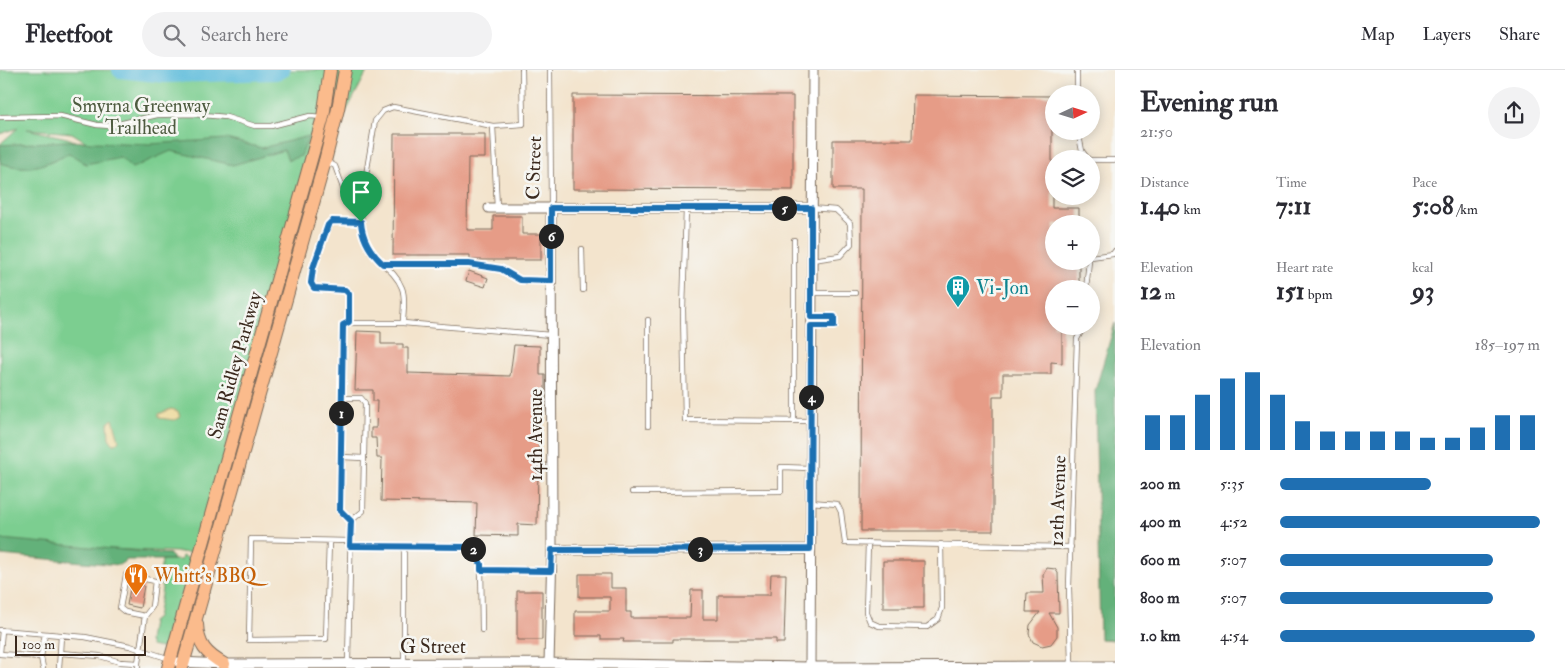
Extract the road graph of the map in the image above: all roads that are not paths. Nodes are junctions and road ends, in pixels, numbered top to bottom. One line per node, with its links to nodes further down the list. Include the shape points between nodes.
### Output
1 (330, 70): 9 (main road, Sam Ridley Parkway)
2 (522, 70): 10 (lane, via 524,124)
3 (550, 70): 17 (lane, C Street)
4 (813, 70): 19 (street)
5 (1077, 70): 7 (lane)
6 (344, 75): 12 (main road, Sam Ridley Parkway)
7 (1077, 85)
8 (0, 117): 9 (lane, via 60,116 110,126 157,115 192,114 271,126 310,116)
9 (324, 117): 11 (main road, Sam Ridley Parkway)
10 (492, 126): 15 (lane, via 406,108 393,107 383,111 375,121); 16 (lane)
11 (312, 156): 12 (lane); 68 (main road, Sam Ridley Parkway)
12 (326, 160): 15 (lane, via 335,166 343,188); 57 (main road, Sam Ridley Parkway)
13 (1100, 160): 14 (lane)
14 (1115, 160)
15 (361, 205): 20 (lane)
16 (493, 208): 17 (street, C Street)
17 (551, 208): 18 (street); 27 (street, 14th Avenue)
18 (686, 208): 19 (street); 37 (lane, via 684,420)
19 (811, 208): 25 (street); 25 (lane, via 836,210 850,223 851,244 840,256)
20 (361, 222): 26 (lane, via 362,236); 32 (lane, via 332,221 328,225 311,283 314,288 345,290 349,294)
21 (794, 240): 37 (lane)
22 (582, 249): 28 (lane)
23 (1115, 251): 24 (lane)
24 (1100, 256)
25 (811, 260): 29 (street)
26 (383, 264): 27 (lane, via 469,264 501,269 520,280); 33 (lane, via 399,280 403,290)
27 (551, 281): 34 (street, 14th Avenue)
28 (582, 290)
29 (811, 293): 30 (lane); 38 (street)
30 (855, 293)
31 (648, 320): 39 (lane)
32 (349, 322): 33 (lane); 36 (lane, via 343,325)
33 (403, 323): 34 (lane)
34 (551, 335): 53 (street, 14th Avenue)
35 (1079, 335): 51 (lane, 12th Avenue)
36 (342, 398): 40 (lane); 41 (lane, via 361,398 365,403)
37 (794, 421): 38 (lane)
38 (811, 421): 42 (street)
39 (648, 426)
40 (340, 457): 41 (lane); 45 (lane, via 340,510)
41 (364, 458): 45 (lane, via 364,511)
42 (810, 468): 43 (lane, via 781,467 781,492); 44 (street)
43 (632, 492)
44 (810, 502): 48 (lane, via 838,504 845,543); 52 (street)
45 (351, 521): 47 (lane)
46 (329, 540): 46 (lane, via 251,539 249,640 326,639); 47 (lane)
47 (350, 543): 50 (lane); 66 (lane)
48 (868, 543): 49 (lane); 49 (lane, via 866,612 870,622 879,626 927,627 938,619 942,608)
49 (941, 544): 51 (lane)
50 (404, 546): 54 (lane, via 472,547); 69 (lane)
51 (1070, 547): 70 (lane, 12th Avenue)
52 (810, 549): 53 (street); 81 (street)
53 (552, 550): 55 (street, 14th Avenue)
54 (481, 570): 55 (lane); 59 (lane)
55 (551, 571): 67 (street, 14th Avenue)
56 (145, 616): 56 (lane, via 152,607 156,580 126,576 120,608); 62 (lane)
57 (197, 616): 76 (main road, Sam Ridley Parkway); 77 (main road, via 198,638 204,651)
58 (1, 630): 60 (lane); 64 (lane)
59 (482, 630)
60 (45, 634): 61 (lane); 65 (lane)
61 (61, 635): 62 (lane, via 86,637); 63 (lane)
62 (142, 650): 68 (lane); 71 (lane)
63 (60, 652): 71 (lane, via 100,656); 80 (lane)
64 (0, 654): 65 (lane)
65 (41, 657): 79 (lane)
66 (348, 662): 72 (street, G Street); 73 (street, G Street)
67 (549, 663): 75 (street, G Street); 81 (street, G Street)
68 (169, 664): 76 (street, G Street)
69 (410, 664): 73 (street, G Street); 74 (street, G Street)
70 (1071, 664): 78 (street, G Street); 81 (street, G Street)
71 (138, 665)
72 (318, 665): 77 (street, G Street)
73 (360, 665)
74 (446, 665): 75 (street, G Street)
75 (503, 665)
76 (183, 666): 77 (street, G Street)
77 (224, 666)
78 (1115, 666)
79 (43, 668)
80 (59, 668)
81 (810, 668)

